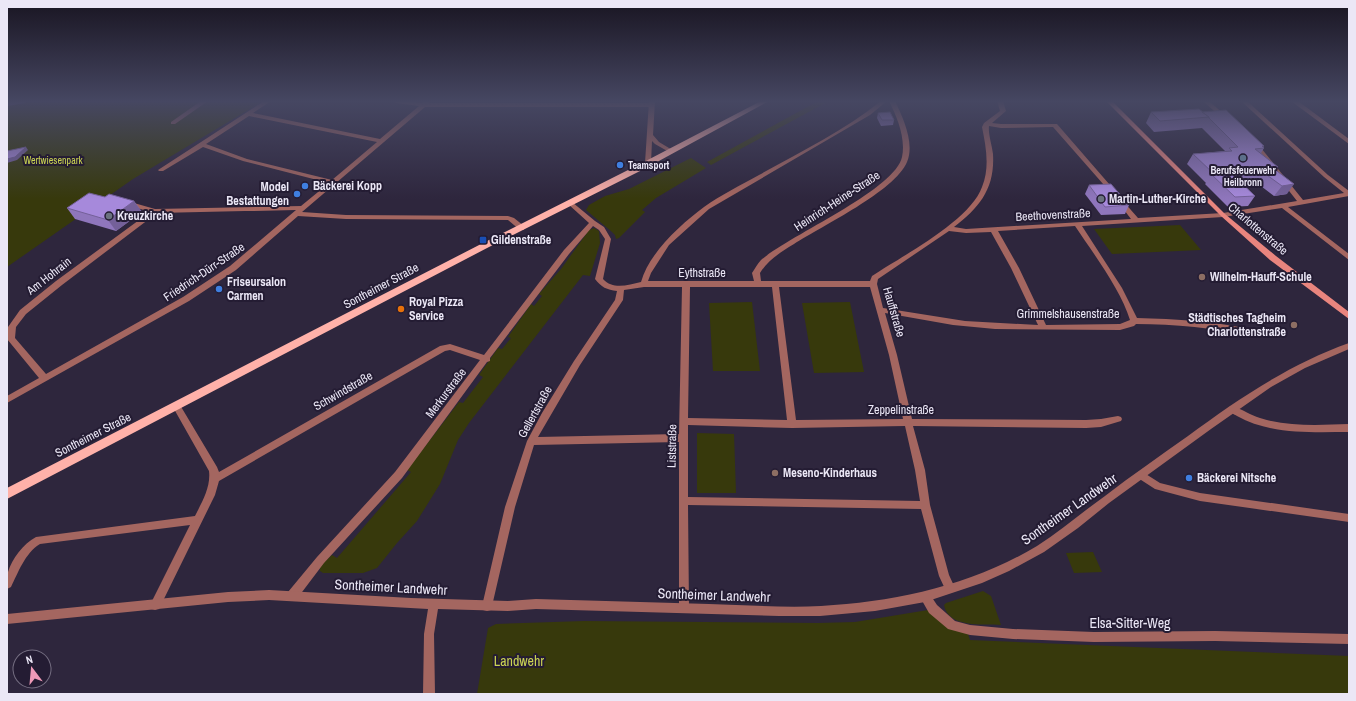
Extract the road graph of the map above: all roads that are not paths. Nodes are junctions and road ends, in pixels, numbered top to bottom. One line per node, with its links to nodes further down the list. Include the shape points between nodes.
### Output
1 (218, 134): 16 (street)
2 (346, 134): 14 (street)
3 (390, 134): 14 (street, Friedrich-Dürr-Straße)
4 (704, 134): 17 (main road, Sontheimer Straße)
5 (835, 134): 37 (street, via 707,208 667,243 647,273)
6 (904, 134): 38 (street, Heinrich-Heine-Straße, via 907,150 900,170 869,195 762,263 756,273)
7 (987, 134): 34 (street, Hauffstraße, via 990,165 986,189 971,210)
8 (1063, 134): 30 (street)
9 (1142, 134): 29 (main road, Charlottenstraße)
10 (1280, 134): 21 (street)
11 (1338, 134): 15 (street)
12 (650, 135): 17 (street, via 657,143); 18 (street)
13 (1250, 140): 24 (street, via 1264,153)
14 (382, 141): 20 (street, Friedrich-Dürr-Straße)
15 (1349, 142)
16 (202, 145): 19 (street); 20 (street, via 245,160)
17 (671, 151): 18 (main road, Sontheimer Straße)
18 (648, 163): 23 (main road, Sontheimer Straße)
19 (161, 170)
20 (334, 182): 26 (street, Friedrich-Dürr-Straße)
21 (1349, 194): 24 (street, Beethovenstraße)
22 (120, 201): 27 (street)
23 (570, 203): 31 (street); 33 (main road, Sontheimer Straße)
24 (1302, 203): 25 (street, Beethovenstraße)
25 (1283, 206): 29 (street, Beethovenstraße); 36 (street)
26 (304, 208): 27 (street); 28 (street, Friedrich-Dürr-Straße)
27 (155, 211): 50 (street, Am Hohrain, via 59,283 23,312 13,324 12,339)
28 (296, 214): 33 (street, via 346,217 508,218); 50 (street, Friedrich-Dürr-Straße, via 250,255 204,287)
29 (1223, 215): 30 (street, Beethovenstraße); 44 (main road, Charlottenstraße, via 1273,258)
30 (1137, 221): 32 (street, Beethovenstraße)
31 (594, 223): 42 (street, via 608,239 599,279 608,287); 49 (street, Merkurstraße, via 556,266)
32 (1077, 224): 35 (street, Beethovenstraße); 45 (street, via 1125,300)
33 (522, 228): 52 (main road, Sontheimer Straße)
34 (949, 229): 35 (street, Beethovenstraße); 40 (street, Hauffstraße, via 875,278)
35 (993, 229): 46 (street)
36 (1349, 258)
37 (644, 284): 41 (street, Eythstraße); 42 (street, Eythstraße)
38 (758, 284): 39 (street, Eythstraße); 41 (street, Eythstraße)
39 (775, 284): 40 (street, Eythstraße); 57 (street)
40 (873, 284): 43 (street, Hauffstraße)
41 (686, 285): 55 (street, Liststraße)
42 (621, 289): 60 (street, Gellertstraße, via 619,300 577,363)
43 (881, 310): 46 (street, Grimmelshausenstraße, via 978,325); 56 (street, Hauffstraße)
44 (1349, 316)
45 (1134, 321): 46 (street, Grimmelshausenstraße, via 1120,327); 47 (street, Grimmelshausenstraße, via 1186,323)
46 (1043, 327)
47 (1253, 333)
48 (1349, 346): 53 (street, Sontheimer Landwehr, via 1302,366)
49 (487, 359): 62 (street, Schwindstraße, via 450,347 440,349); 70 (street, Merkurstraße, via 412,458)
50 (44, 378): 51 (street, Friedrich-Dürr-Straße)
51 (7, 400)
52 (177, 407): 62 (street, via 214,470); 63 (main road, Sontheimer Straße)
53 (1232, 409): 58 (street, via 1248,419 1269,425); 61 (street, Sontheimer Landwehr)
54 (1118, 419): 56 (street, Zeppelinstraße, via 1086,424)
55 (685, 421): 57 (street, Zeppelinstraße); 59 (street, Liststraße)
56 (908, 422): 57 (street, Zeppelinstraße); 65 (street, Hauffstraße, via 920,470)
57 (792, 424)
58 (1349, 428)
59 (683, 438): 60 (street); 64 (street, Liststraße)
60 (531, 441): 74 (street, Gellertstraße, via 510,507)
61 (1141, 475): 66 (street, via 1158,486 1193,496); 69 (street, Sontheimer Landwehr, via 1040,549 978,580)
62 (216, 478): 67 (street)
63 (7, 494)
64 (684, 501): 65 (street); 75 (street, Liststraße)
65 (925, 505): 69 (street, Hauffstraße, via 944,576)
66 (1349, 518)
67 (197, 520): 68 (street, via 39,540 26,549); 73 (street)
68 (7, 584)
69 (950, 588): 71 (street, Sontheimer Landwehr)
70 (292, 596): 72 (street, Sontheimer Landwehr); 73 (street, Sontheimer Landwehr, via 243,596)
71 (925, 597): 75 (street, Sontheimer Landwehr, via 875,606 820,610); 77 (street, Elsa-Sitter-Weg, via 933,609 952,624 970,630 1006,634)
72 (434, 604): 74 (street, Sontheimer Landwehr); 78 (street, via 429,634)
73 (155, 605): 76 (street, Sontheimer Landwehr)
74 (487, 606): 75 (street, Sontheimer Landwehr, via 536,604)
75 (684, 608)
76 (7, 619)
77 (1349, 639)
78 (429, 694)

